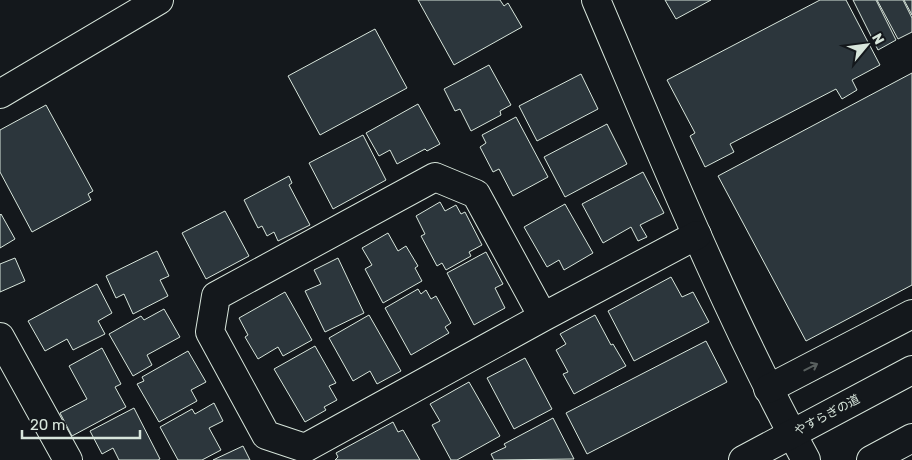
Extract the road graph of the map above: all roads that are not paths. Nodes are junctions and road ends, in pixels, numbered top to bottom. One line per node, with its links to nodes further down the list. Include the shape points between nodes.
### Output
1 (159, 0): 3 (street)
2 (596, 0): 4 (street)
3 (0, 94)
4 (697, 236): 6 (street); 9 (street)
5 (912, 314): 9 (street, one-way to 5)
6 (543, 317): 6 (street, via 305,448 266,435 210,332 216,296 435,176 476,194)
7 (0, 337): 12 (street)
8 (912, 370): 10 (street, やすらぎの道)
9 (768, 389): 10 (street)
10 (792, 434): 13 (street, やすらぎの道); 14 (street)
11 (912, 438): 15 (street)
12 (68, 460)
13 (743, 460)
14 (806, 460)
15 (870, 460)

